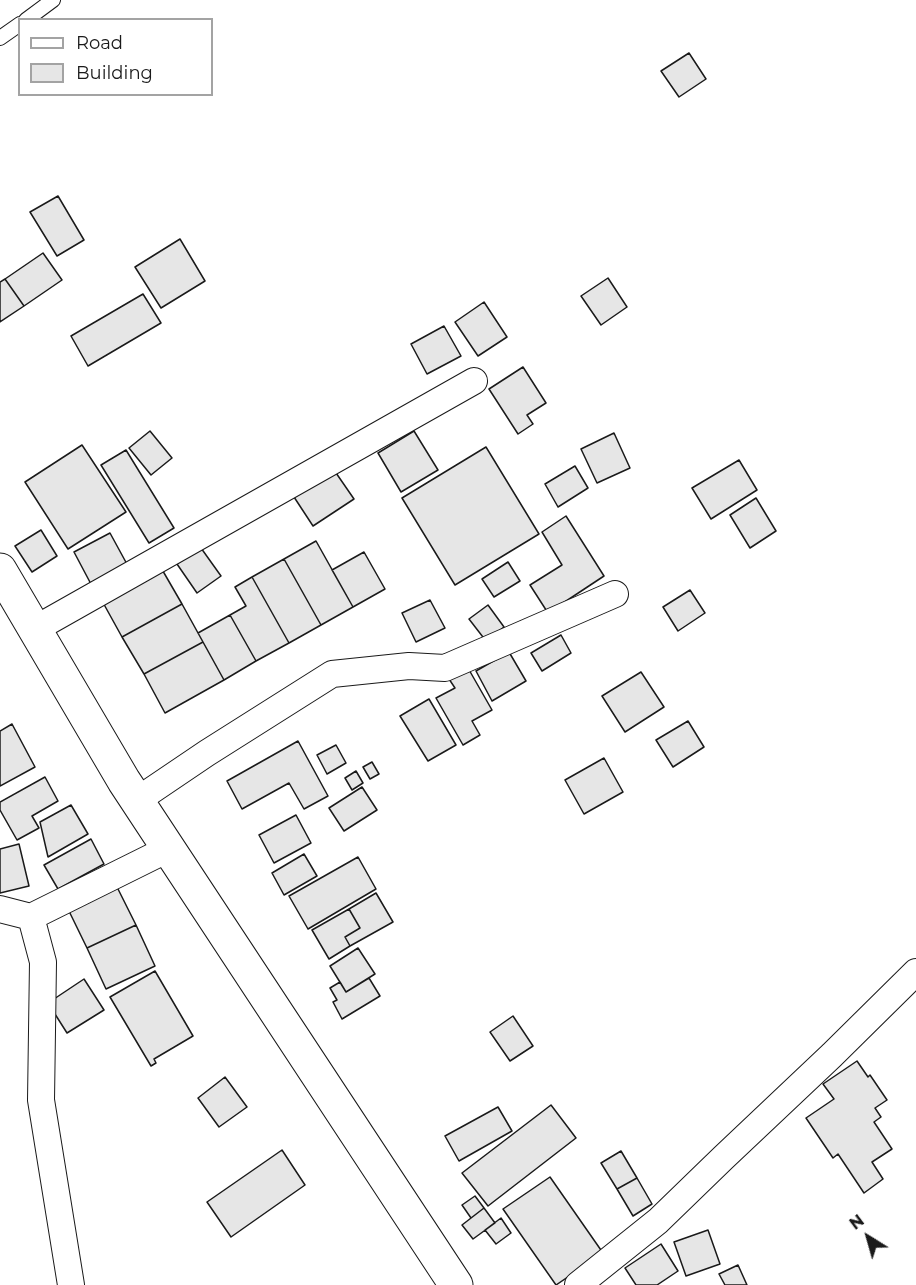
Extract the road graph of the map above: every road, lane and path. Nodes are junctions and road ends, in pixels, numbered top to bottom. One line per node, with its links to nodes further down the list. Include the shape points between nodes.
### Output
1 (53, 0): 2 (lane)
2 (29, 18)
3 (18, 25): 4 (lane)
4 (0, 38)
5 (474, 381): 8 (street)
6 (0, 570): 8 (main road)
7 (615, 594): 9 (street, via 445,668 409,666 332,674)
8 (35, 629): 9 (main road)
9 (136, 801): 10 (main road)
10 (168, 849): 12 (street); 15 (main road)
11 (0, 909): 12 (street)
12 (31, 917): 14 (street, via 43,962 41,1100)
13 (916, 972): 16 (street, via 658,1221)
14 (71, 1285)
15 (456, 1285)
16 (578, 1285)

